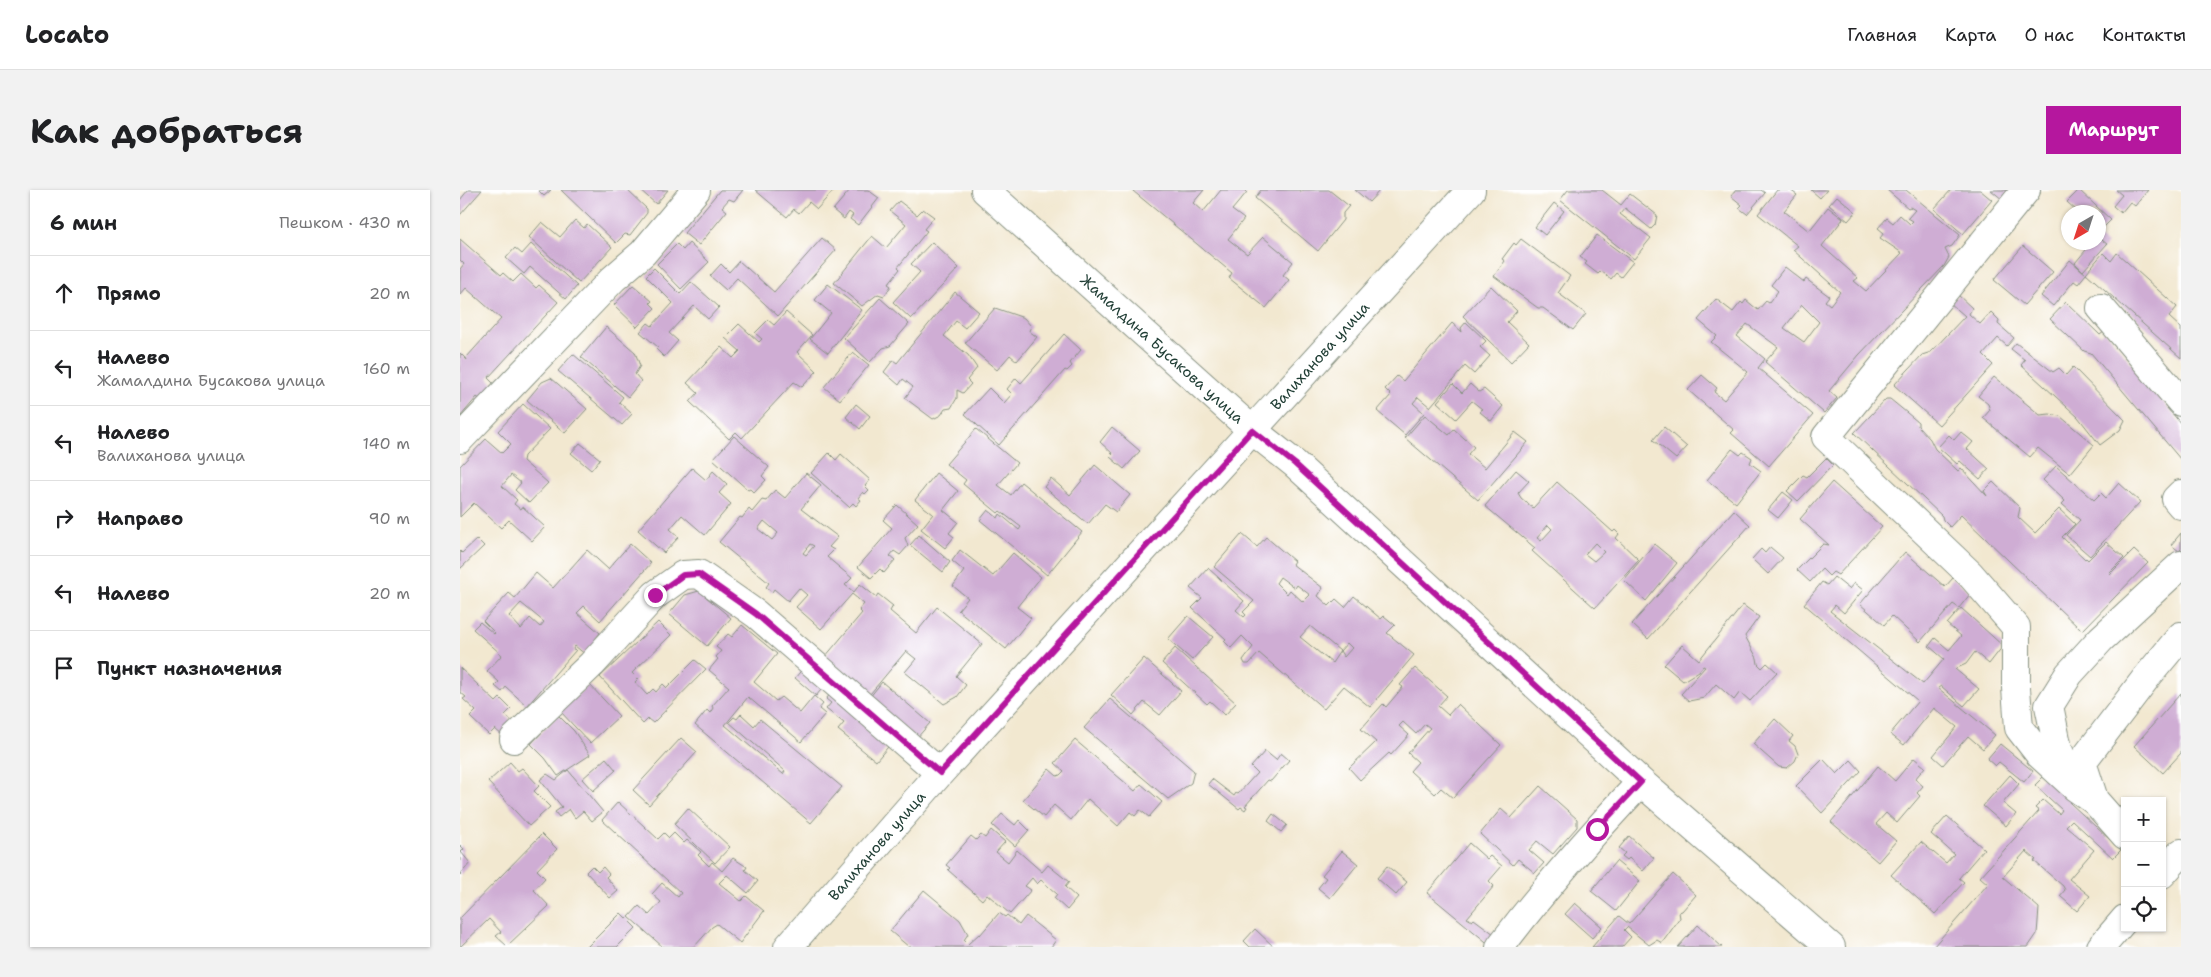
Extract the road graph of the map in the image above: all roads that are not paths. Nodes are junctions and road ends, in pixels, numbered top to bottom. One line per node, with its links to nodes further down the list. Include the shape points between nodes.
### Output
1 (696, 190): 8 (street, via 643,253 612,279)
2 (985, 190): 7 (street, Жамалдина Бусакова улица)
3 (1471, 190): 7 (street, Валиханова улица)
4 (2026, 190): 16 (street, via 1826,437 1970,574 2016,627 2019,728 2040,755)
5 (2101, 308): 6 (street)
6 (2181, 402)
7 (1252, 430): 14 (street, Валиханова улица); 15 (street, Жамалдина Бусакова улица, via 1295,464)
8 (460, 439)
9 (2181, 494): 10 (street, via 2176,499)
10 (2181, 505)
11 (2181, 565): 16 (street, via 2101,639 2069,674 2049,706 2058,749)
12 (2181, 636): 16 (street, via 2082,762)
13 (514, 739): 14 (street, via 592,664 655,595 683,575 699,574 756,614)
14 (940, 773): 21 (street, Валиханова улица)
15 (1641, 782): 22 (street, via 1590,836); 23 (street, Жамалдина Бусакова улица)
16 (2085, 794): 17 (street)
17 (2121, 831)
18 (2181, 853): 19 (street)
19 (2166, 870)
20 (2121, 924): 24 (street)
21 (788, 947)
22 (1500, 947)
23 (1831, 947)
24 (2102, 947)

